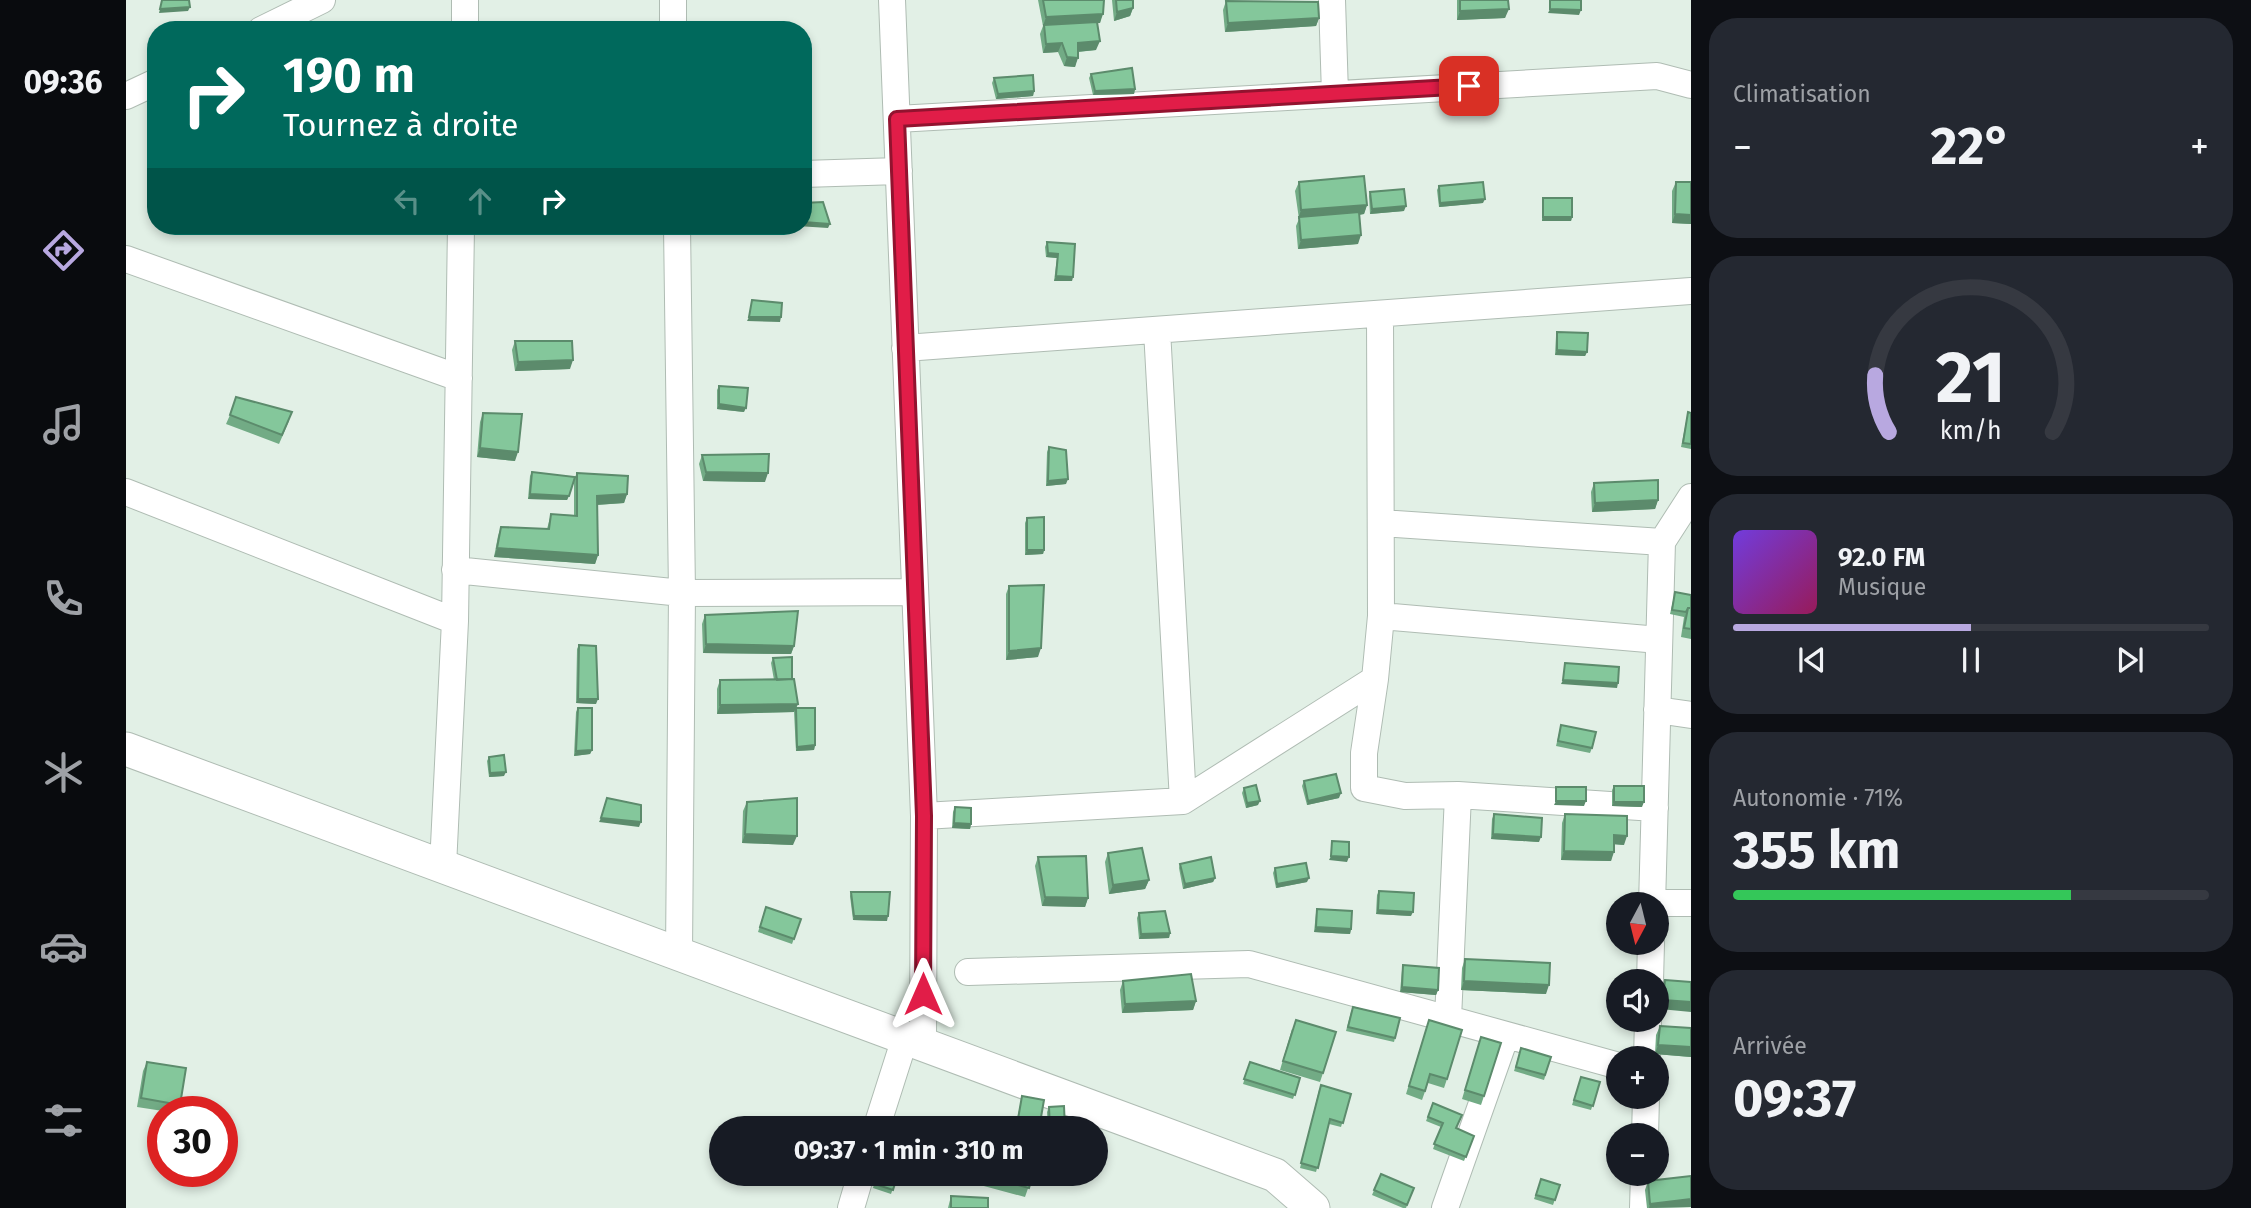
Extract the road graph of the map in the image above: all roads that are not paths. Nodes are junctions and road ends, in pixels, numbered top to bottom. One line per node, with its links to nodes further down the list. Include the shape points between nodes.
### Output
1 (322, 0): 6 (street)
2 (465, 0): 7 (street)
3 (673, 0): 8 (street)
4 (892, 0): 13 (street)
5 (1332, 0): 11 (street)
6 (279, 21)
7 (465, 21)
8 (673, 21)
9 (1691, 85): 11 (street, via 1657,76)
10 (147, 86): 12 (street)
11 (1335, 94): 13 (street)
12 (126, 96)
13 (897, 119): 14 (street)
14 (899, 171): 15 (street); 22 (street)
15 (812, 174)
16 (461, 235): 23 (street)
17 (677, 235): 30 (street)
18 (126, 259): 23 (street)
19 (1691, 291): 20 (street)
20 (1380, 314): 21 (street); 26 (street)
21 (1157, 330): 22 (street); 39 (street)
22 (905, 348): 29 (street)
23 (459, 378): 28 (street)
24 (126, 492): 32 (street)
25 (1690, 500): 27 (street)
26 (1381, 523): 27 (street); 31 (street)
27 (1662, 542): 33 (street)
28 (455, 570): 30 (street); 32 (street)
29 (915, 592): 30 (street); 41 (street)
30 (682, 593): 46 (street)
31 (1381, 616): 33 (street); 34 (street)
32 (455, 621): 42 (street)
33 (1659, 640): 35 (street)
34 (1375, 679): 38 (street, via 1364,753 1364,788 1405,796); 39 (street)
35 (1657, 710): 36 (street); 40 (street)
36 (1691, 715)
37 (126, 749): 42 (street)
38 (1458, 796): 40 (street); 48 (street)
39 (1184, 801): 41 (street)
40 (1655, 808): 43 (street)
41 (924, 816): 50 (street)
42 (443, 866): 46 (street)
43 (1652, 892)
44 (1691, 903): 45 (street)
45 (1670, 904)
46 (680, 954): 50 (street)
47 (968, 972): 48 (street, via 1249,964)
48 (1448, 1019): 49 (street)
49 (1506, 1035): 51 (street); 57 (street)
50 (914, 1041): 52 (street); 56 (street, via 1275,1175)
51 (1606, 1062)
52 (882, 1116)
53 (857, 1186): 55 (street)
54 (1644, 1186): 58 (street)
55 (850, 1208)
56 (1313, 1208)
57 (1445, 1208)
58 (1643, 1208)

